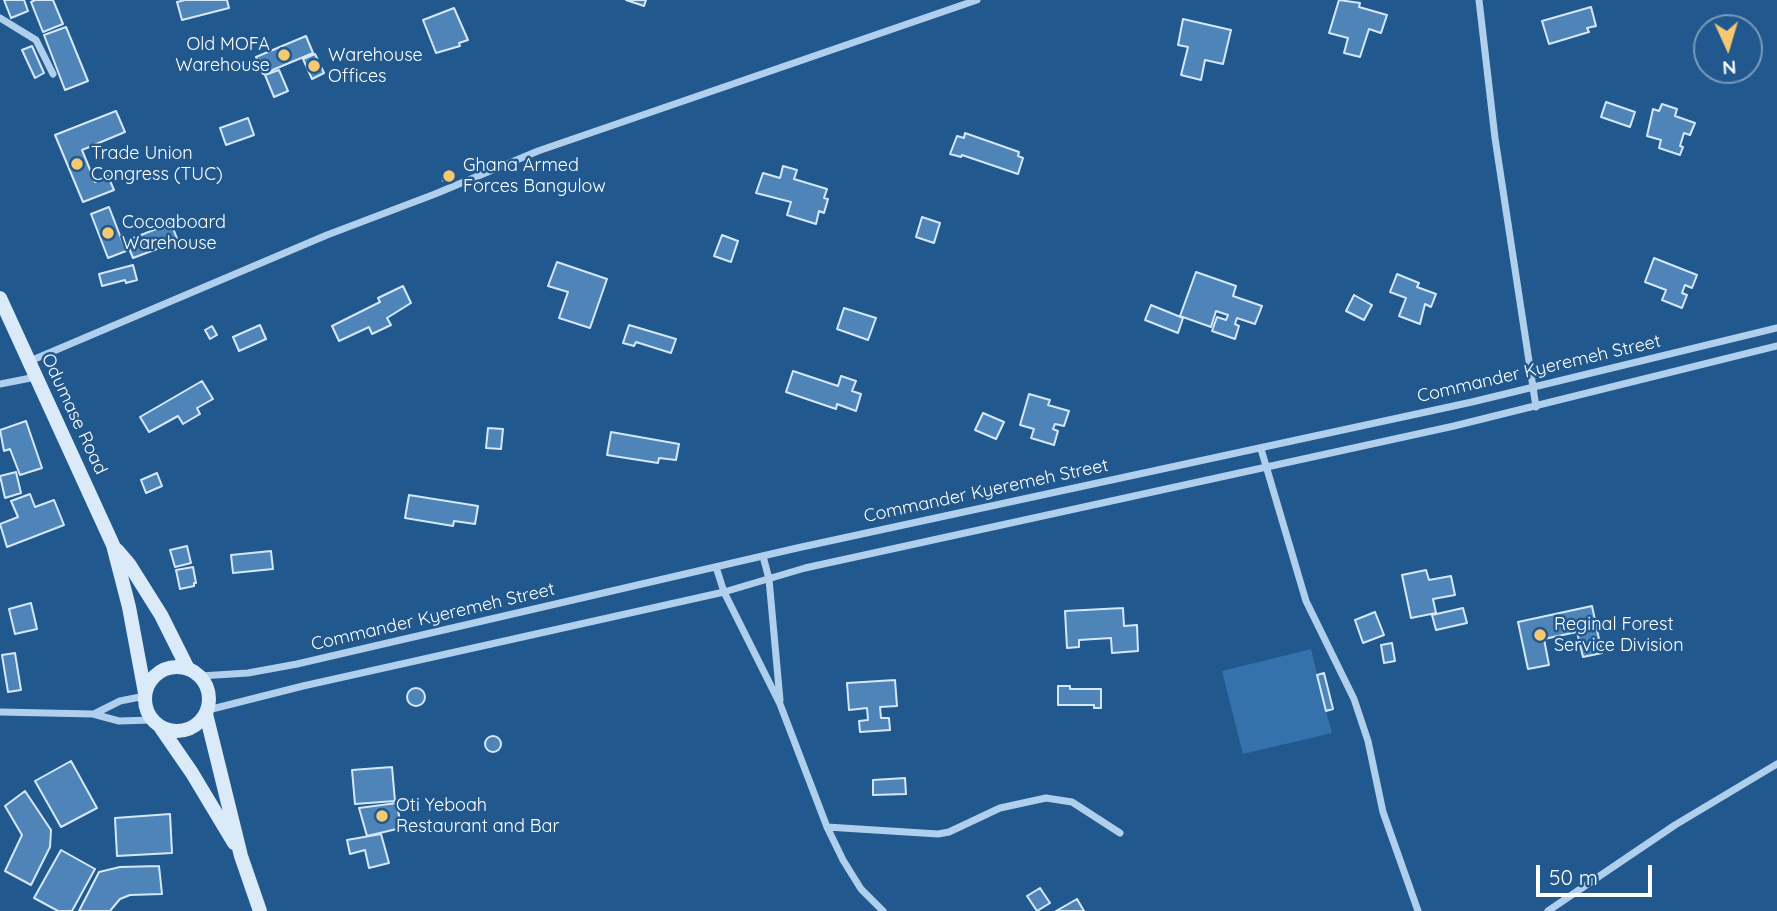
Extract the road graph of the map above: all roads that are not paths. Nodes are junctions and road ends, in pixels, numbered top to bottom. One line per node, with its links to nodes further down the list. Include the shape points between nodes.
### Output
1 (977, 0): 8 (street, via 538,151)
2 (1479, 0): 11 (street)
3 (0, 18): 4 (street, via 36,40)
4 (53, 75)
5 (0, 298): 8 (main road, Odumase Road)
6 (1777, 328): 11 (street, Commander Kyeremeh Street)
7 (1777, 345): 12 (street, Commander Kyeremeh Street)
8 (28, 362): 9 (main road, Odumase Road)
9 (36, 377): 10 (street); 15 (main road, Odumase Road)
10 (0, 384)
11 (1533, 386): 12 (street); 13 (street, Commander Kyeremeh Street)
12 (1536, 407): 14 (street, Commander Kyeremeh Street)
13 (1261, 449): 14 (street); 16 (street, Commander Kyeremeh Street)
14 (1266, 468): 18 (street, Commander Kyeremeh Street); 33 (street, via 1306,601 1354,699 1383,812)
15 (113, 545): 20 (main road, Odumase Road, via 130,564); 21 (main road, Odumase Road)
16 (763, 556): 17 (street, Commander Kyeremeh Street); 18 (street)
17 (716, 567): 19 (street); 20 (street, Commander Kyeremeh Street, via 297,664 248,673)
18 (769, 579): 19 (street, Commander Kyeremeh Street); 22 (street)
19 (724, 592): 22 (street); 24 (street, Commander Kyeremeh Street)
20 (194, 672): 21 (main road, via 166,669 156,674); 24 (main road, via 209,692)
21 (145, 694): 25 (street); 26 (main road, via 146,709)
22 (780, 704): 28 (street)
23 (0, 712): 25 (street)
24 (207, 712): 26 (main road, via 187,730 174,732); 30 (main road)
25 (93, 714): 26 (street)
26 (157, 724): 30 (main road)
27 (1777, 764): 34 (street, via 1675,825)
28 (827, 827): 29 (street, via 938,834 1000,808 1046,798 1072,802); 32 (street, via 861,889)
29 (1120, 833)
30 (242, 856): 31 (main road)
31 (260, 911)
32 (883, 911)
33 (1418, 911)
34 (1548, 911)

